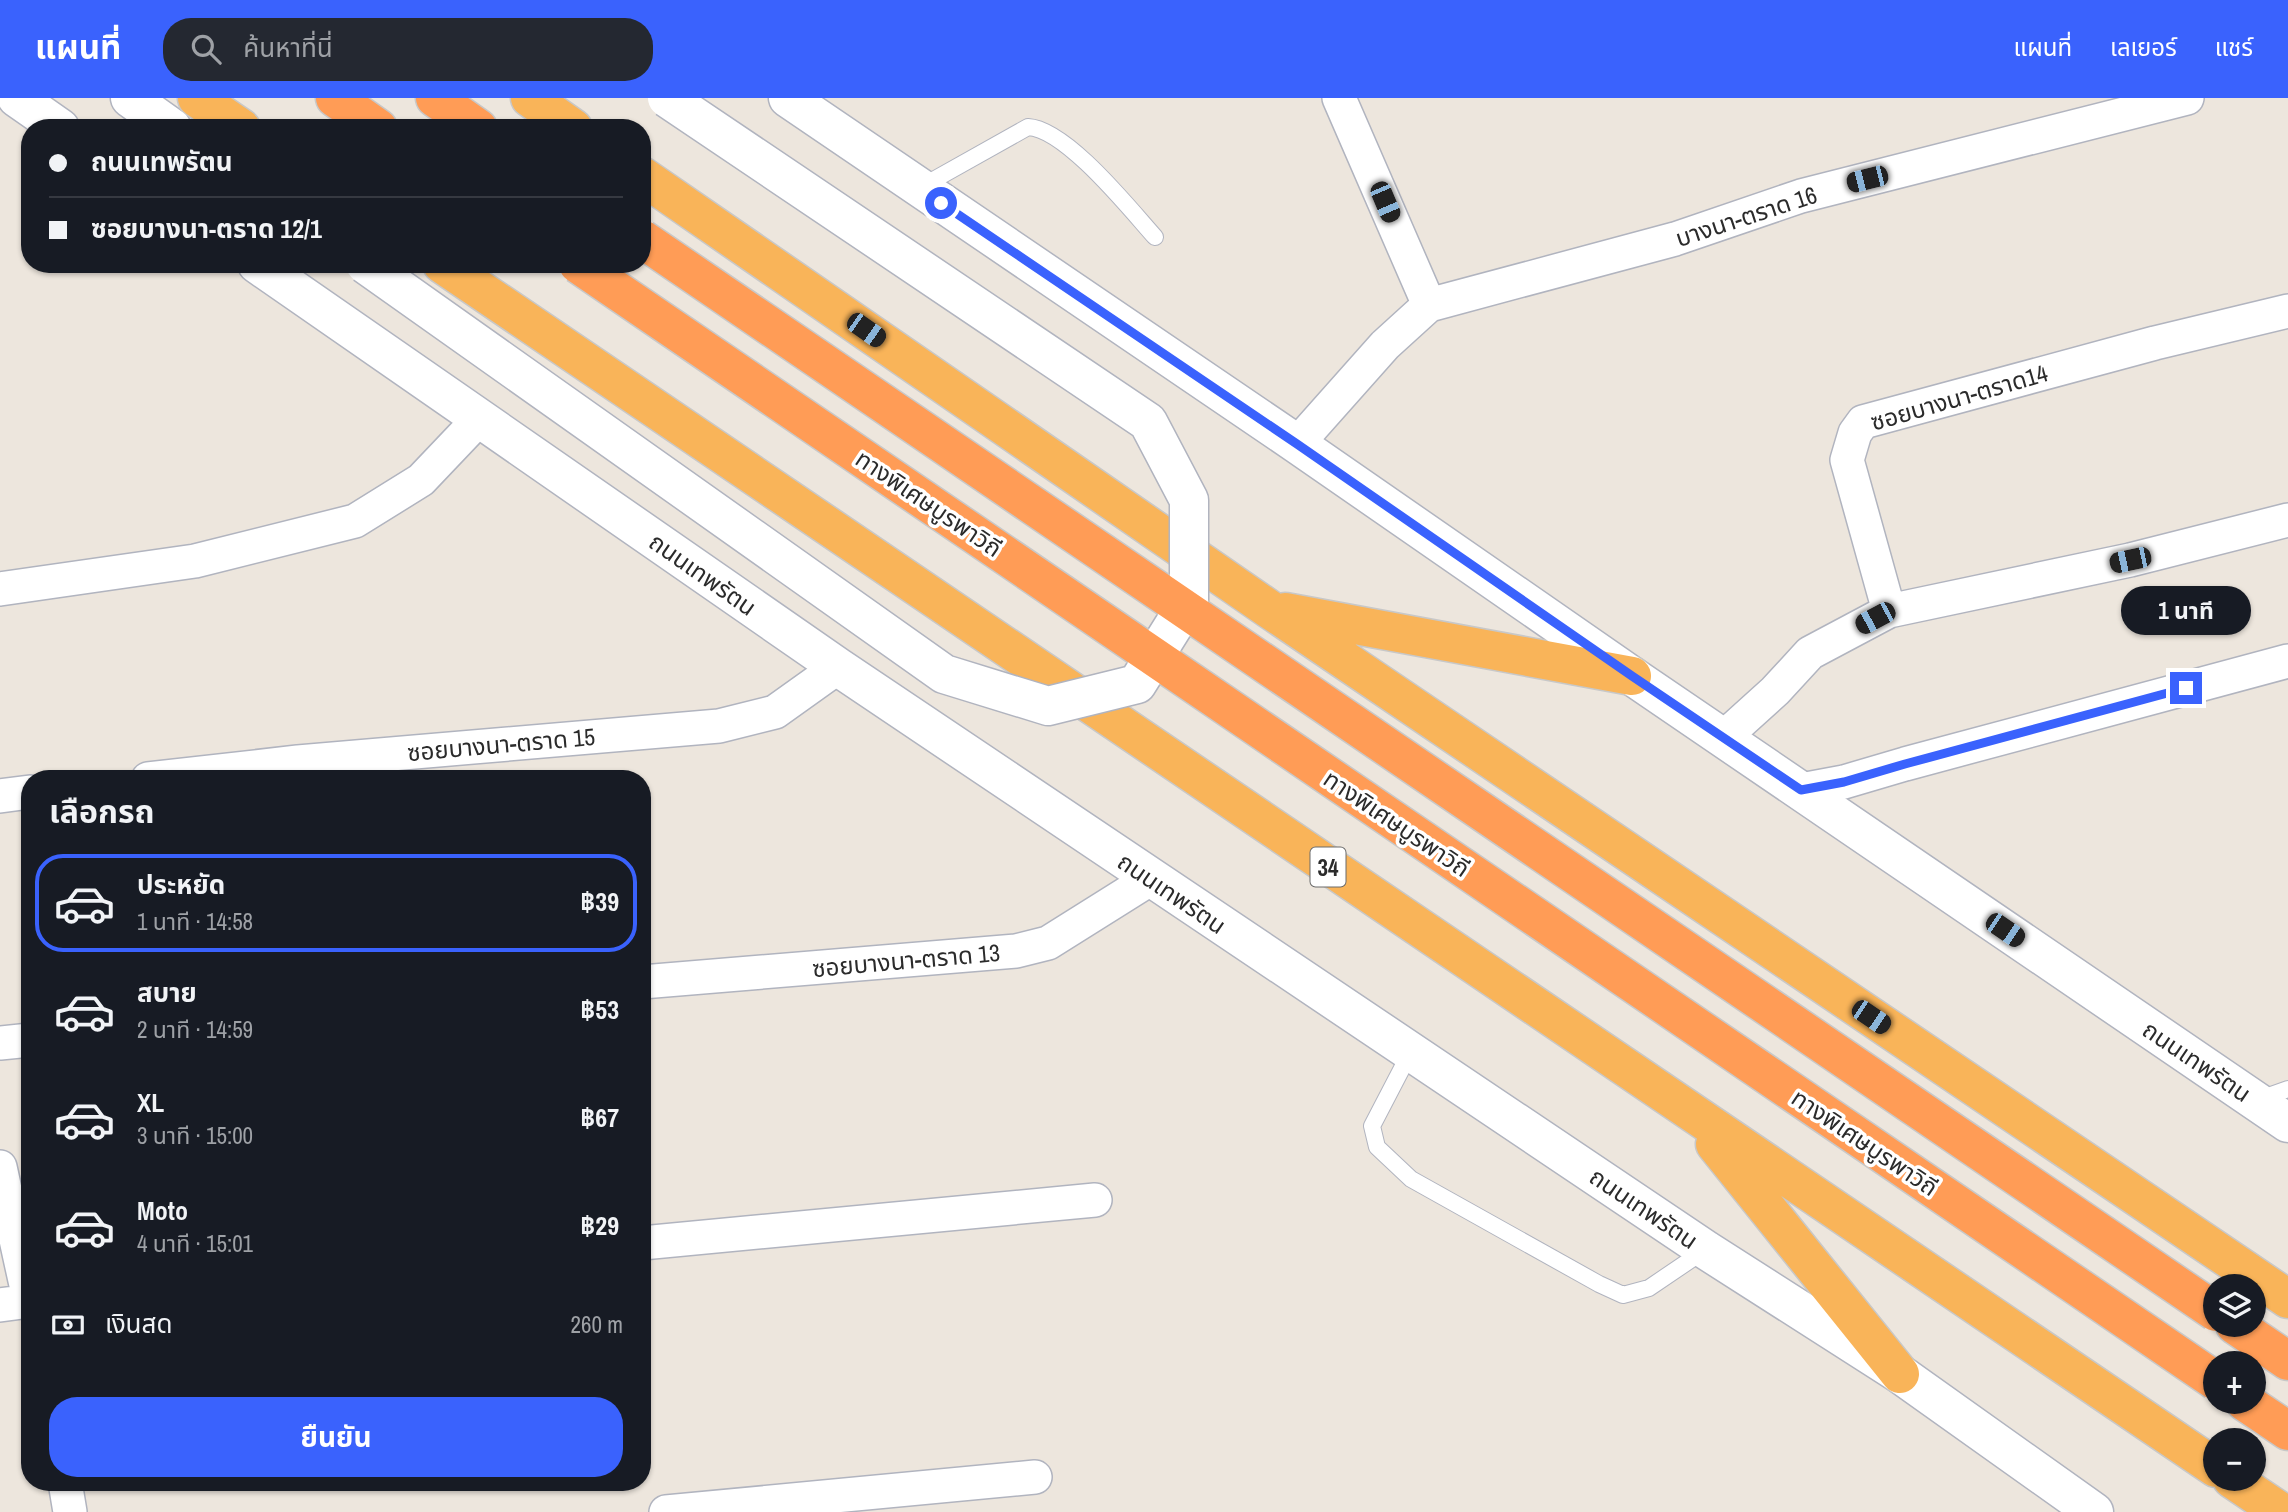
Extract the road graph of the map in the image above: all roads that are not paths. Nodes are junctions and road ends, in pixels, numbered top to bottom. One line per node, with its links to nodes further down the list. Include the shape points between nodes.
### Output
1 (17, 98): 11 (main road)
2 (130, 98): 12 (main road)
3 (197, 98): 13 (highway)
4 (335, 98): 14 (highway)
5 (435, 98): 15 (highway)
6 (530, 98): 16 (highway)
7 (667, 98): 22 (main road, bridge, via 1148,422 1189,500 1189,601 1137,684 1048,706 944,674)
8 (788, 98): 18 (main road, ถนนเทพรัตน)
9 (1339, 98): 25 (street)
10 (2187, 98): 25 (street, บางนา-ตราด 16, via 1801,196 1675,239)
11 (47, 119)
12 (159, 119)
13 (228, 119)
14 (365, 119)
15 (465, 119)
16 (560, 119)
17 (651, 182): 31 (highway)
18 (919, 188): 19 (lane, via 1028,127 1037,127 1094,170); 28 (main road, ถนนเทพรัตน)
19 (1155, 237)
20 (651, 245): 56 (highway, bridge)
21 (270, 273): 27 (main road, ถนนเทพรัตน)
22 (378, 273)
23 (455, 273): 47 (highway, 34)
24 (591, 273): 60 (highway, ทางพิเศษบูรพาวิถี, bridge)
25 (1429, 305): 28 (street, via 1385,345)
26 (2288, 311): 32 (street, ซอยบางนา-ตราด14, via 1863,422 1847,460)
27 (479, 419): 30 (street, via 421,480 355,521 195,561); 34 (main road, ถนนเทพรัตน)
28 (1297, 444): 35 (main road, ถนนเทพรัตน)
29 (2288, 520): 32 (street, via 2130,560)
30 (0, 589)
31 (1269, 609): 35 (highway); 54 (highway)
32 (1889, 611): 36 (street, via 1810,653)
33 (2288, 661): 38 (street)
34 (838, 667): 37 (street, ซอยบางนา-ตราด 15, via 775,712 719,726); 41 (main road, ถนนเทพรัตน)
35 (1632, 676): 36 (main road, ถนนเทพรัตน)
36 (1723, 738): 38 (main road, ถนนเทพรัตน)
37 (227, 770)
38 (1801, 790): 46 (main road, ถนนเทพรัตน)
39 (21, 793): 40 (street)
40 (0, 796)
41 (1150, 878): 42 (street, ซอยบางนา-ตราด 13, via 1048,943 1016,951); 45 (main road, ถนนเทพรัตน)
42 (651, 981)
43 (21, 1041): 44 (street)
44 (0, 1043)
45 (1411, 1051): 52 (main road, ถนนเทพรัตน); 52 (lane, via 1372,1126 1377,1147 1411,1178 1623,1295 1649,1288)
46 (2272, 1095): 48 (main road, ถนนเทพรัตน)
47 (1689, 1112): 61 (highway); 64 (highway, 34)
48 (2288, 1123)
49 (0, 1167): 53 (street)
50 (1095, 1200): 51 (street)
51 (651, 1242)
52 (1706, 1250): 61 (main road, ถนนเทพรัตน)
53 (21, 1262)
54 (2288, 1300)
55 (21, 1303): 57 (street)
56 (2203, 1303)
57 (0, 1305)
58 (2253, 1337): 59 (highway)
59 (2288, 1361)
60 (2203, 1372)
61 (1900, 1374): 70 (main road, ถนนเทพรัตน)
62 (2263, 1414): 63 (highway)
63 (2288, 1431)
64 (2203, 1459)
65 (1035, 1477): 69 (street)
66 (67, 1491): 68 (street)
67 (2250, 1491): 71 (highway)
68 (71, 1512)
69 (666, 1512)
70 (2094, 1512)
71 (2281, 1512)

